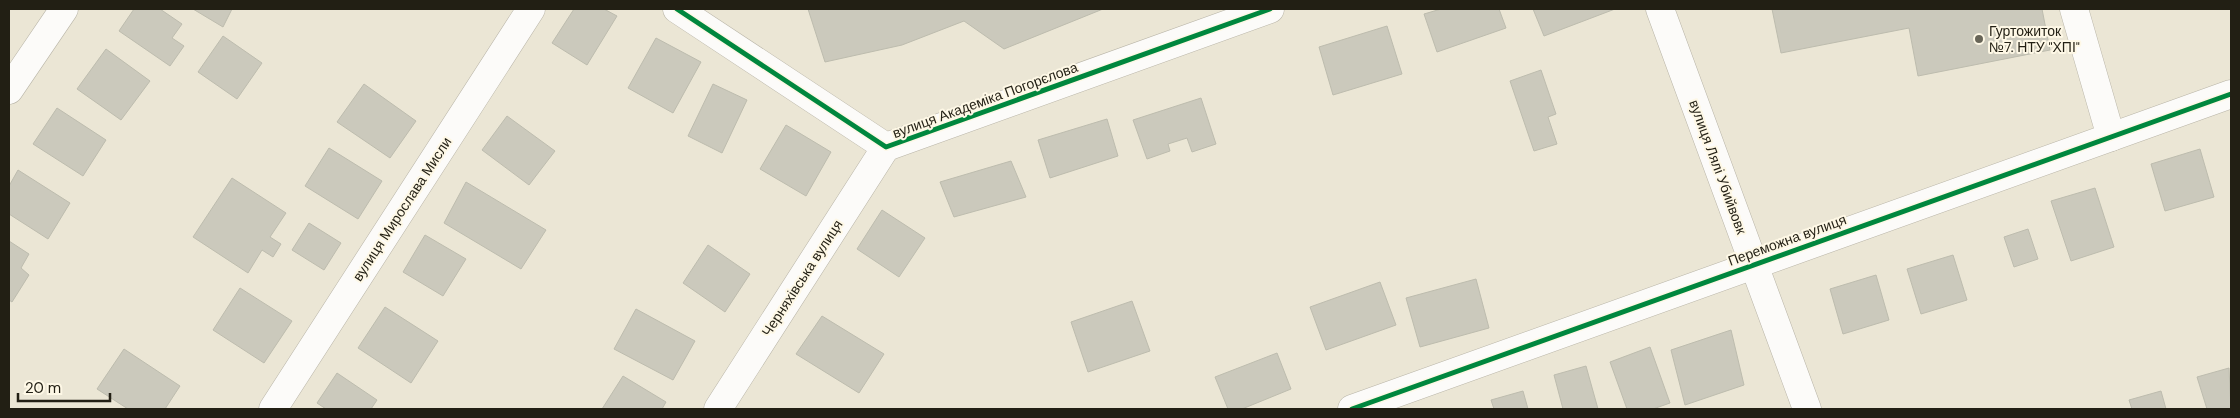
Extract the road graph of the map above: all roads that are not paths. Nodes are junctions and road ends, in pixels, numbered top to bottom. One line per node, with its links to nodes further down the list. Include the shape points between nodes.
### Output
1 (64, 9): 7 (street)
2 (531, 9): 12 (street, вулиця Мирослава Мисли)
3 (677, 9): 10 (street, вулиця Академіка Погорєлова)
4 (1270, 9): 10 (street, вулиця Академіка Погорєлова)
5 (1660, 9): 11 (street, вулиця Лялі Убийвовк)
6 (2074, 9): 9 (street)
7 (9, 90)
8 (2231, 94): 9 (street, Переможна вулиця)
9 (2111, 137): 11 (street, Переможна вулиця)
10 (886, 147): 13 (street, Черняхівська вулиця)
11 (1754, 264): 14 (street, Переможна вулиця); 15 (street, вулиця Лялі Убийвовк)
12 (273, 409)
13 (718, 409)
14 (1352, 409)
15 (1807, 409)

